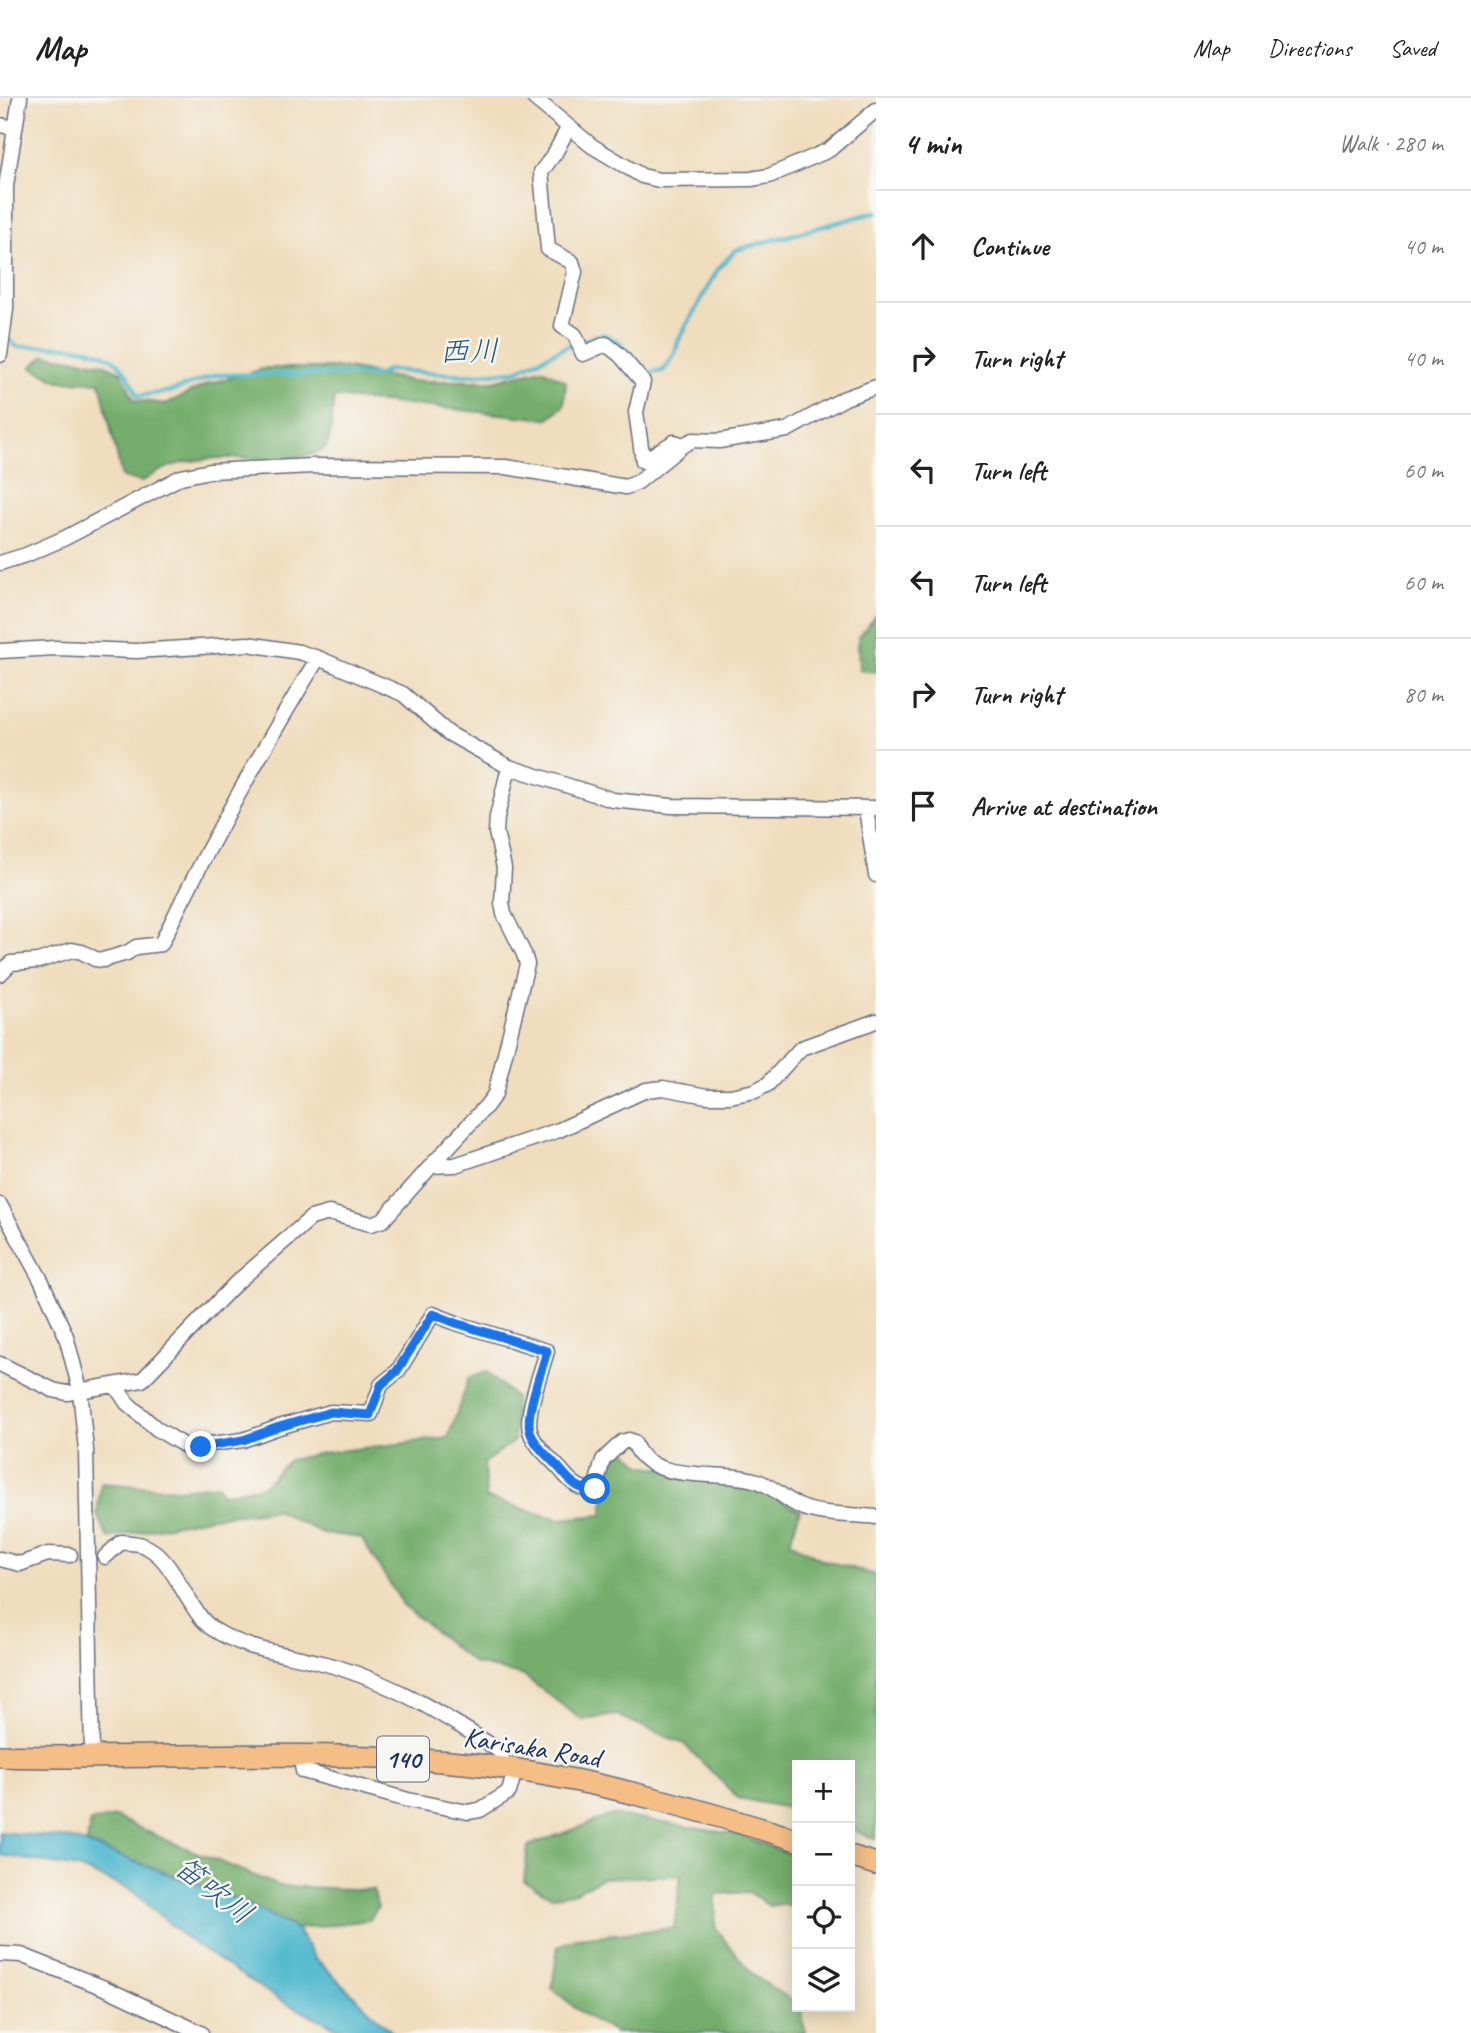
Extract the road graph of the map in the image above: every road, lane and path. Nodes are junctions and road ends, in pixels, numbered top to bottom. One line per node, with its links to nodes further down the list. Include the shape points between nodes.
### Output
1 (20, 98): 4 (street)
2 (534, 98): 5 (street)
3 (876, 110): 5 (street, via 828,150 769,176 751,179 659,180 642,176)
4 (7, 126): 6 (street, via 6,309)
5 (568, 128): 8 (street, via 541,172 548,249 572,262 575,272 562,326 575,335 583,354 606,344 643,382 636,412 643,461 674,442)
6 (0, 355)
7 (876, 387): 8 (street, via 845,398 787,430 719,441 693,440)
8 (683, 445): 9 (street, via 626,487 506,467 313,466 210,471 181,477 65,538)
9 (0, 563)
10 (0, 651): 11 (street, via 136,651 248,644)
11 (318, 658): 12 (street, via 403,694 448,733); 15 (street, via 265,745 162,944 136,947 103,960 72,950 38,961 11,963)
12 (509, 767): 13 (street, via 613,800 671,806); 17 (street, via 496,832 504,868 502,903 524,954 526,971 495,1094)
13 (871, 808): 14 (street)
14 (876, 875)
15 (0, 974)
16 (876, 1021): 17 (street, via 801,1048 768,1084 755,1091 707,1096 663,1088 646,1090 559,1130 454,1166)
17 (431, 1166): 20 (street, via 383,1220 371,1224 329,1213 311,1217 198,1320 149,1375)
18 (0, 1205): 21 (street, via 66,1336)
19 (0, 1364): 21 (street, via 53,1390)
20 (115, 1385): 21 (street); 22 (street, via 127,1403 157,1429 187,1447 243,1440 331,1412 370,1415 381,1385 397,1371 433,1314 547,1351 529,1429 573,1484 595,1489 603,1460 629,1440 649,1464 699,1476 735,1476 760,1482 803,1508)
21 (80, 1390): 28 (street, via 86,1450)
22 (876, 1517)
23 (70, 1555): 25 (street, via 48,1554 20,1564)
24 (105, 1558): 29 (street, via 121,1542 143,1545 158,1556 201,1620 214,1630 254,1648 338,1667 397,1689 500,1751)
25 (0, 1559)
26 (300, 1755): 28 (highway, Karisaka Road / 140); 29 (highway, Karisaka Road / 140); 29 (street, via 303,1771 468,1812 509,1792)
27 (0, 1756): 28 (highway, Karisaka Road / 140)
28 (92, 1756)
29 (510, 1769): 30 (highway, Karisaka Road / 140, via 666,1800)
30 (792, 1838)
31 (855, 1858): 32 (highway)
32 (876, 1864)
33 (0, 1954): 34 (street, via 20,1955 94,1984)
34 (201, 2033)

